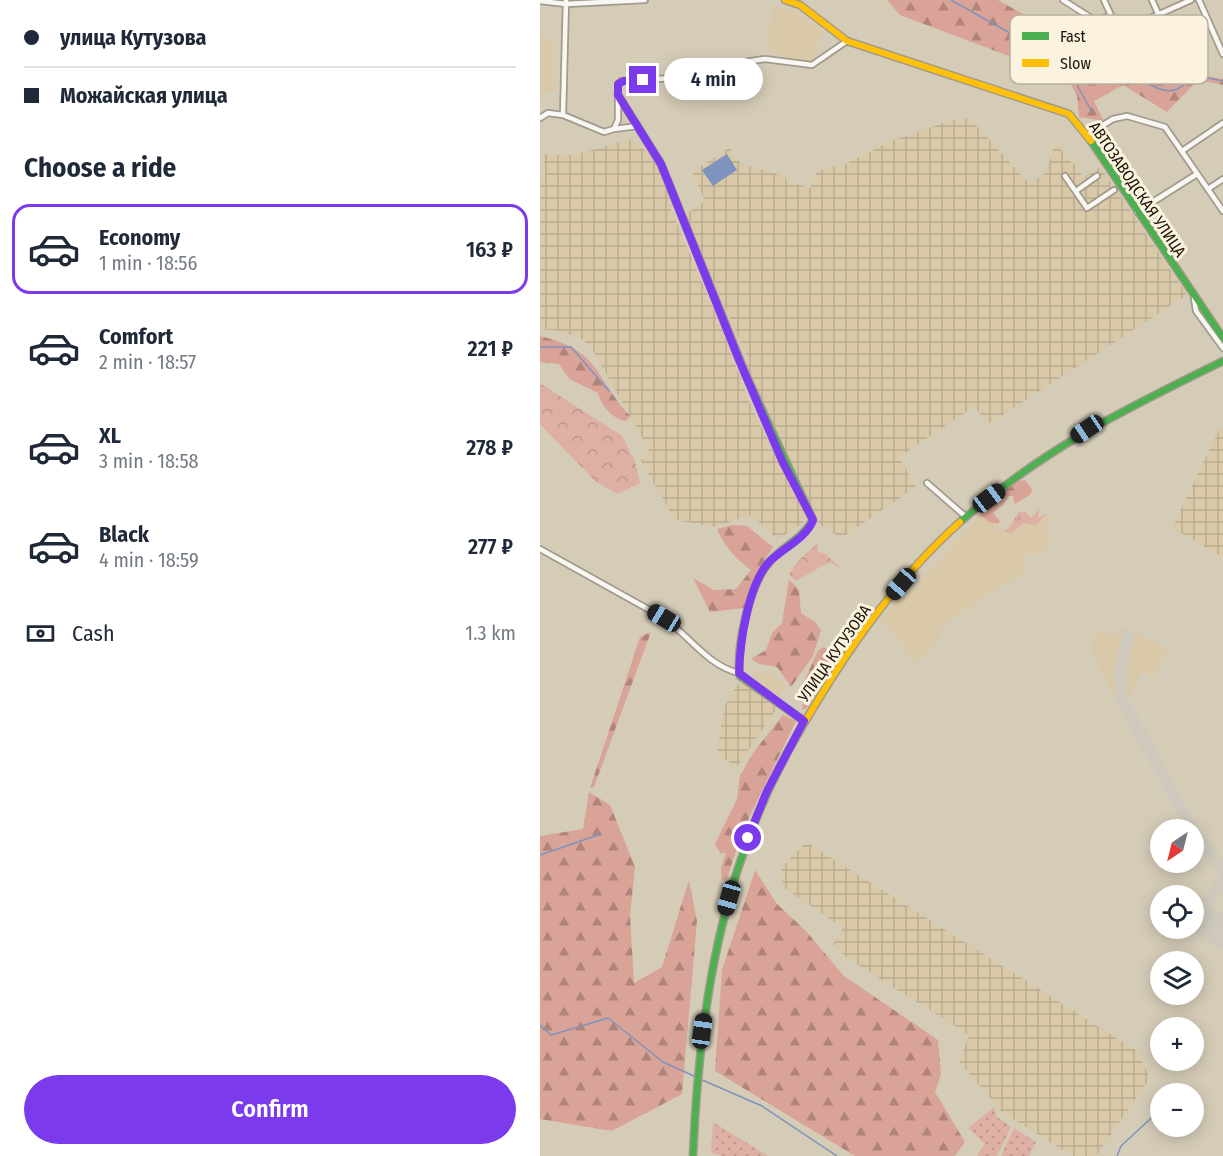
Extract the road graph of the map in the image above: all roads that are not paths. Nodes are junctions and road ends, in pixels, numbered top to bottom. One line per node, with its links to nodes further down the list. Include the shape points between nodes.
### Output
1 (645, 0): 9 (street)
2 (785, 0): 15 (street, АВТОЗАВОДСКАЯ УЛИЦА, via 800,5)
3 (1063, 0): 10 (street)
4 (1104, 0): 11 (street)
5 (1152, 0): 12 (street)
6 (1191, 0): 12 (street)
7 (1199, 0): 13 (street)
8 (540, 1): 9 (street)
9 (566, 2): 18 (street)
10 (1087, 15)
11 (1111, 15)
12 (1159, 15)
13 (1206, 15)
14 (1208, 20): 16 (street)
15 (847, 41): 17 (street, via 812,65 765,59 745,62 711,76 624,81 618,84); 23 (street, АВТОЗАВОДСКАЯ УЛИЦА, via 1062,110)
16 (1223, 54)
17 (618, 95): 21 (street); 22 (street)
18 (563, 114): 19 (street, via 548,113); 22 (street, via 604,132)
19 (540, 118)
20 (1223, 123): 24 (street)
21 (638, 126): 22 (street); 41 (street, via 661,164 743,370 783,463 813,520 758,578 747,614)
22 (614, 129)
23 (1087, 135): 24 (street, via 1113,118 1127,116 1165,127); 33 (street, АВТОЗАВОДСКАЯ УЛИЦА)
24 (1182, 151): 25 (street)
25 (1197, 174): 29 (street); 33 (street)
26 (1065, 176): 31 (street)
27 (1097, 176): 31 (street)
28 (1223, 179): 29 (street)
29 (1208, 189): 32 (street)
30 (1114, 190): 31 (street, via 1087,208)
31 (1076, 191)
32 (1223, 211)
33 (1137, 212): 34 (street, АВТОЗАВОДСКАЯ УЛИЦА)
34 (1194, 298): 35 (street, АВТОЗАВОДСКАЯ УЛИЦА); 36 (street, АВТОЗАВОДСКАЯ УЛИЦА, via 1196,311)
35 (1223, 338)
36 (1223, 348)
37 (1223, 361): 39 (street, УЛИЦА КУТУЗОВА, via 1087,429)
38 (927, 483): 39 (street)
39 (966, 517): 42 (street, УЛИЦА КУТУЗОВА, via 930,550 887,601)
40 (540, 549): 41 (street, via 664,618 701,652)
41 (739, 673): 42 (street)
42 (804, 721): 43 (street, УЛИЦА КУТУЗОВА, via 767,791 748,838 720,930 699,1050)
43 (693, 1156)

